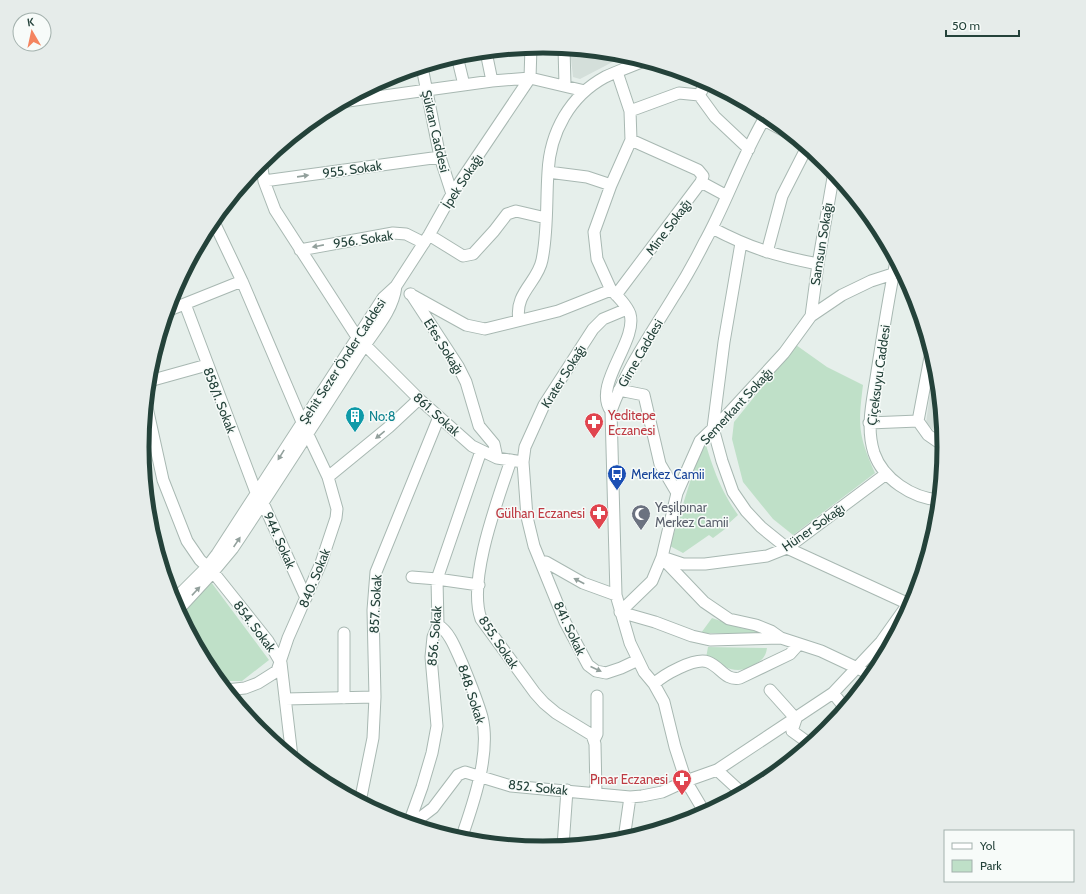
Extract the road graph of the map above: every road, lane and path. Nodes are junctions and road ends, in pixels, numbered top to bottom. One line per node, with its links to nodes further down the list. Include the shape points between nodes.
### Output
1 (530, 54): 8 (street)
2 (564, 54): 11 (street)
3 (487, 57): 9 (street)
4 (459, 62): 10 (street)
5 (636, 64): 7 (street)
6 (423, 72): 13 (street, Şükran Caddesi)
7 (617, 72): 14 (street); 17 (street)
8 (530, 78): 9 (street); 11 (street); 29 (street, İpek Sokağı)
9 (492, 81): 10 (street)
10 (464, 85): 13 (street)
11 (565, 85): 14 (street)
12 (704, 88): 15 (street)
13 (426, 90): 16 (street); 22 (street, Şükran Caddesi)
14 (585, 91): 24 (street, via 562,118 549,155)
15 (699, 95): 17 (street, via 679,93); 20 (street, via 715,117)
16 (358, 100)
17 (630, 111): 19 (street)
18 (763, 120): 20 (street, Girne Caddesi)
19 (631, 140): 27 (street, via 698,170 703,176); 28 (street)
20 (749, 149): 30 (street, Girne Caddesi)
21 (804, 152): 37 (street, via 782,196)
22 (440, 157): 26 (street, 955. Sokak, one-way to 22); 29 (street, Şükran Caddesi)
23 (262, 170): 26 (street, 861. Sokak)
24 (548, 172): 28 (street, via 587,176); 31 (street)
25 (833, 180): 38 (street, Samsun Sokağı)
26 (264, 181): 36 (street, 861. Sokak, via 274,210)
27 (701, 182): 30 (street); 43 (street, Mine Sokağı)
28 (611, 185): 43 (street, via 594,232 597,259)
29 (452, 194): 34 (street, İpek Sokağı)
30 (727, 196): 33 (street, Girne Caddesi)
31 (546, 218): 34 (street, 956. Sokak, via 516,211 507,214 473,254 463,256); 49 (street, via 542,261 519,302)
32 (216, 226): 41 (street)
33 (712, 228): 35 (street); 54 (street, Girne Caddesi)
34 (426, 239): 36 (street, 956. Sokak, one-way to 36, via 393,233); 42 (street, İpek Sokağı)
35 (741, 244): 37 (street); 62 (street, via 724,342)
36 (300, 250): 50 (street, 861. Sokak)
37 (767, 252): 38 (street)
38 (818, 264): 48 (street, Samsun Sokağı)
39 (896, 273): 48 (street, Semerkant Sokağı, via 842,295)
40 (897, 275): 61 (street, Çiçeksuyu Caddesi, via 881,345)
41 (242, 281): 45 (street); 60 (street)
42 (396, 286): 44 (street, Efes Sokağı); 50 (street, Şehit Sezer Önder Caddesi, via 383,298)
43 (614, 292): 47 (street); 49 (street, via 558,311)
44 (410, 294): 49 (street, via 466,325 485,329); 66 (street, Efes Sokağı, via 458,366 466,382 479,426 494,444)
45 (185, 304): 46 (street); 51 (street, 858/1. Sokak)
46 (174, 308)
47 (627, 309): 56 (street, via 630,314 629,331 610,380 606,398 607,405); 68 (street, Krater Sokağı, via 603,319 593,329 544,406 525,447)
48 (811, 316): 62 (street, Semerkant Sokağı, via 784,353)
49 (519, 320)
50 (360, 341): 55 (street, 861. Sokak); 60 (street, Şehit Sezer Önder Caddesi); 63 (street, Şehit Sezer Önder Caddesi)
51 (207, 365): 53 (street); 72 (street, 858/1. Sokak)
52 (928, 366): 58 (street)
53 (155, 379)
54 (619, 390): 56 (street, Girne Caddesi); 71 (street, via 644,395 660,464)
55 (419, 399): 57 (street, 861. Sokak); 70 (street, one-way to 70)
56 (612, 411): 81 (street, Girne Caddesi)
57 (439, 417): 65 (street, 861. Sokak); 101 (street, 857. Sokak, via 376,572 373,610)
58 (918, 421): 61 (street); 64 (street, via 928,435)
59 (150, 422): 77 (street, 854. Sokak, via 162,480 187,541)
60 (302, 422): 63 (street, 840. Sokak); 72 (street, Şehit Sezer Önder Caddesi, one-way to 72)
61 (870, 423): 69 (street, Çiçeksuyu Caddesi, via 874,454)
62 (713, 428): 71 (street, Semerkant Sokağı, via 700,441); 74 (street, via 733,492 761,527)
63 (307, 433): 70 (street, 840. Sokak); 72 (street, Şehit Sezer Önder Caddesi)
64 (937, 441)
65 (481, 451): 66 (street, 861. Sokak); 79 (street, 856. Sokak)
66 (497, 458): 67 (street, 861. Sokak)
67 (511, 460): 68 (street, 861. Sokak); 80 (street, 855. Sokak, via 487,536)
68 (523, 462): 76 (street, via 529,532)
69 (886, 474): 73 (street, Çiçeksuyu Caddesi, via 914,494); 74 (street, Hüner Sokağı)
70 (328, 477): 83 (street, 840. Sokak, via 337,509 336,518)
71 (677, 493): 75 (street, Semerkant Sokağı)
72 (260, 499): 77 (street, Şehit Sezer Önder Caddesi); 83 (street, 944. Sokak)
73 (934, 500)
74 (787, 548): 75 (street, Hüner Sokağı, via 768,556 704,564 683,564); 84 (street)
75 (662, 557): 86 (street, Semerkant Sokağı, via 652,581); 90 (street, via 704,602 722,615 771,630)
76 (541, 562): 81 (street, one-way to 76, via 583,583 546,562); 92 (street, 841. Sokak, one-way to 92, via 568,628 588,666 606,673)
77 (210, 570): 82 (street, Şehit Sezer Önder Caddesi); 85 (street, Şehit Sezer Önder Caddesi, one-way to 77); 93 (street, 854. Sokak, via 268,641)
78 (412, 577): 79 (street)
79 (437, 579): 80 (street); 87 (street, 856. Sokak)
80 (479, 586): 106 (street, 855. Sokak, via 478,610 481,619 535,693 556,713 592,735)
81 (616, 595): 86 (street, Girne Caddesi)
82 (178, 596)
83 (306, 598): 93 (street, 840. Sokak, via 284,649)
84 (905, 602)
85 (182, 605)
86 (620, 612): 90 (street, via 710,640); 92 (street, Girne Caddesi)
87 (438, 625): 110 (street, 848. Sokak, via 445,630 456,650 482,718 484,736); 118 (street, 856. Sokak, via 433,636 431,656 436,726 432,753)
88 (894, 625): 94 (street, 852. Sokak)
89 (344, 633): 102 (street)
90 (781, 638): 91 (street)
91 (798, 644): 94 (street, via 821,651); 96 (street, via 790,654 740,678 726,676 704,661 666,674)
92 (638, 660): 96 (street, Girne Caddesi)
93 (281, 663): 97 (street, 840. Sokak, via 277,671 258,683); 103 (street, 854. Sokak)
94 (858, 669): 95 (street); 99 (street, 852. Sokak)
95 (866, 673)
96 (654, 684): 111 (street, Girne Caddesi, via 664,702)
97 (232, 689)
98 (770, 690): 105 (street)
99 (833, 693): 104 (street); 105 (street, 852. Sokak)
100 (597, 696): 106 (street, via 597,734)
101 (375, 697): 102 (street); 115 (street, 857. Sokak, via 373,738)
102 (344, 698): 103 (street)
103 (285, 699): 108 (street, 854. Sokak)
104 (842, 704)
105 (796, 719): 107 (street, via 792,731); 109 (street, 852. Sokak)
106 (594, 740): 114 (street)
107 (806, 741)
108 (291, 750)
109 (717, 770): 111 (street, 852. Sokak); 112 (street)
110 (480, 777): 113 (street, 852. Sokak, via 511,786); 119 (street, 852. Sokak, via 465,772 458,775 433,808); 120 (street, 848. Sokak)
111 (686, 781): 116 (street, 852. Sokak, via 662,792); 117 (street, Girne Caddesi)
112 (738, 789)
113 (567, 790): 114 (street, 852. Sokak); 122 (street)
114 (596, 794): 116 (street, 852. Sokak)
115 (361, 796)
116 (630, 797): 121 (street)
117 (702, 807)
118 (411, 818)
119 (417, 820)
120 (463, 832)
121 (625, 832)
122 (563, 840)

